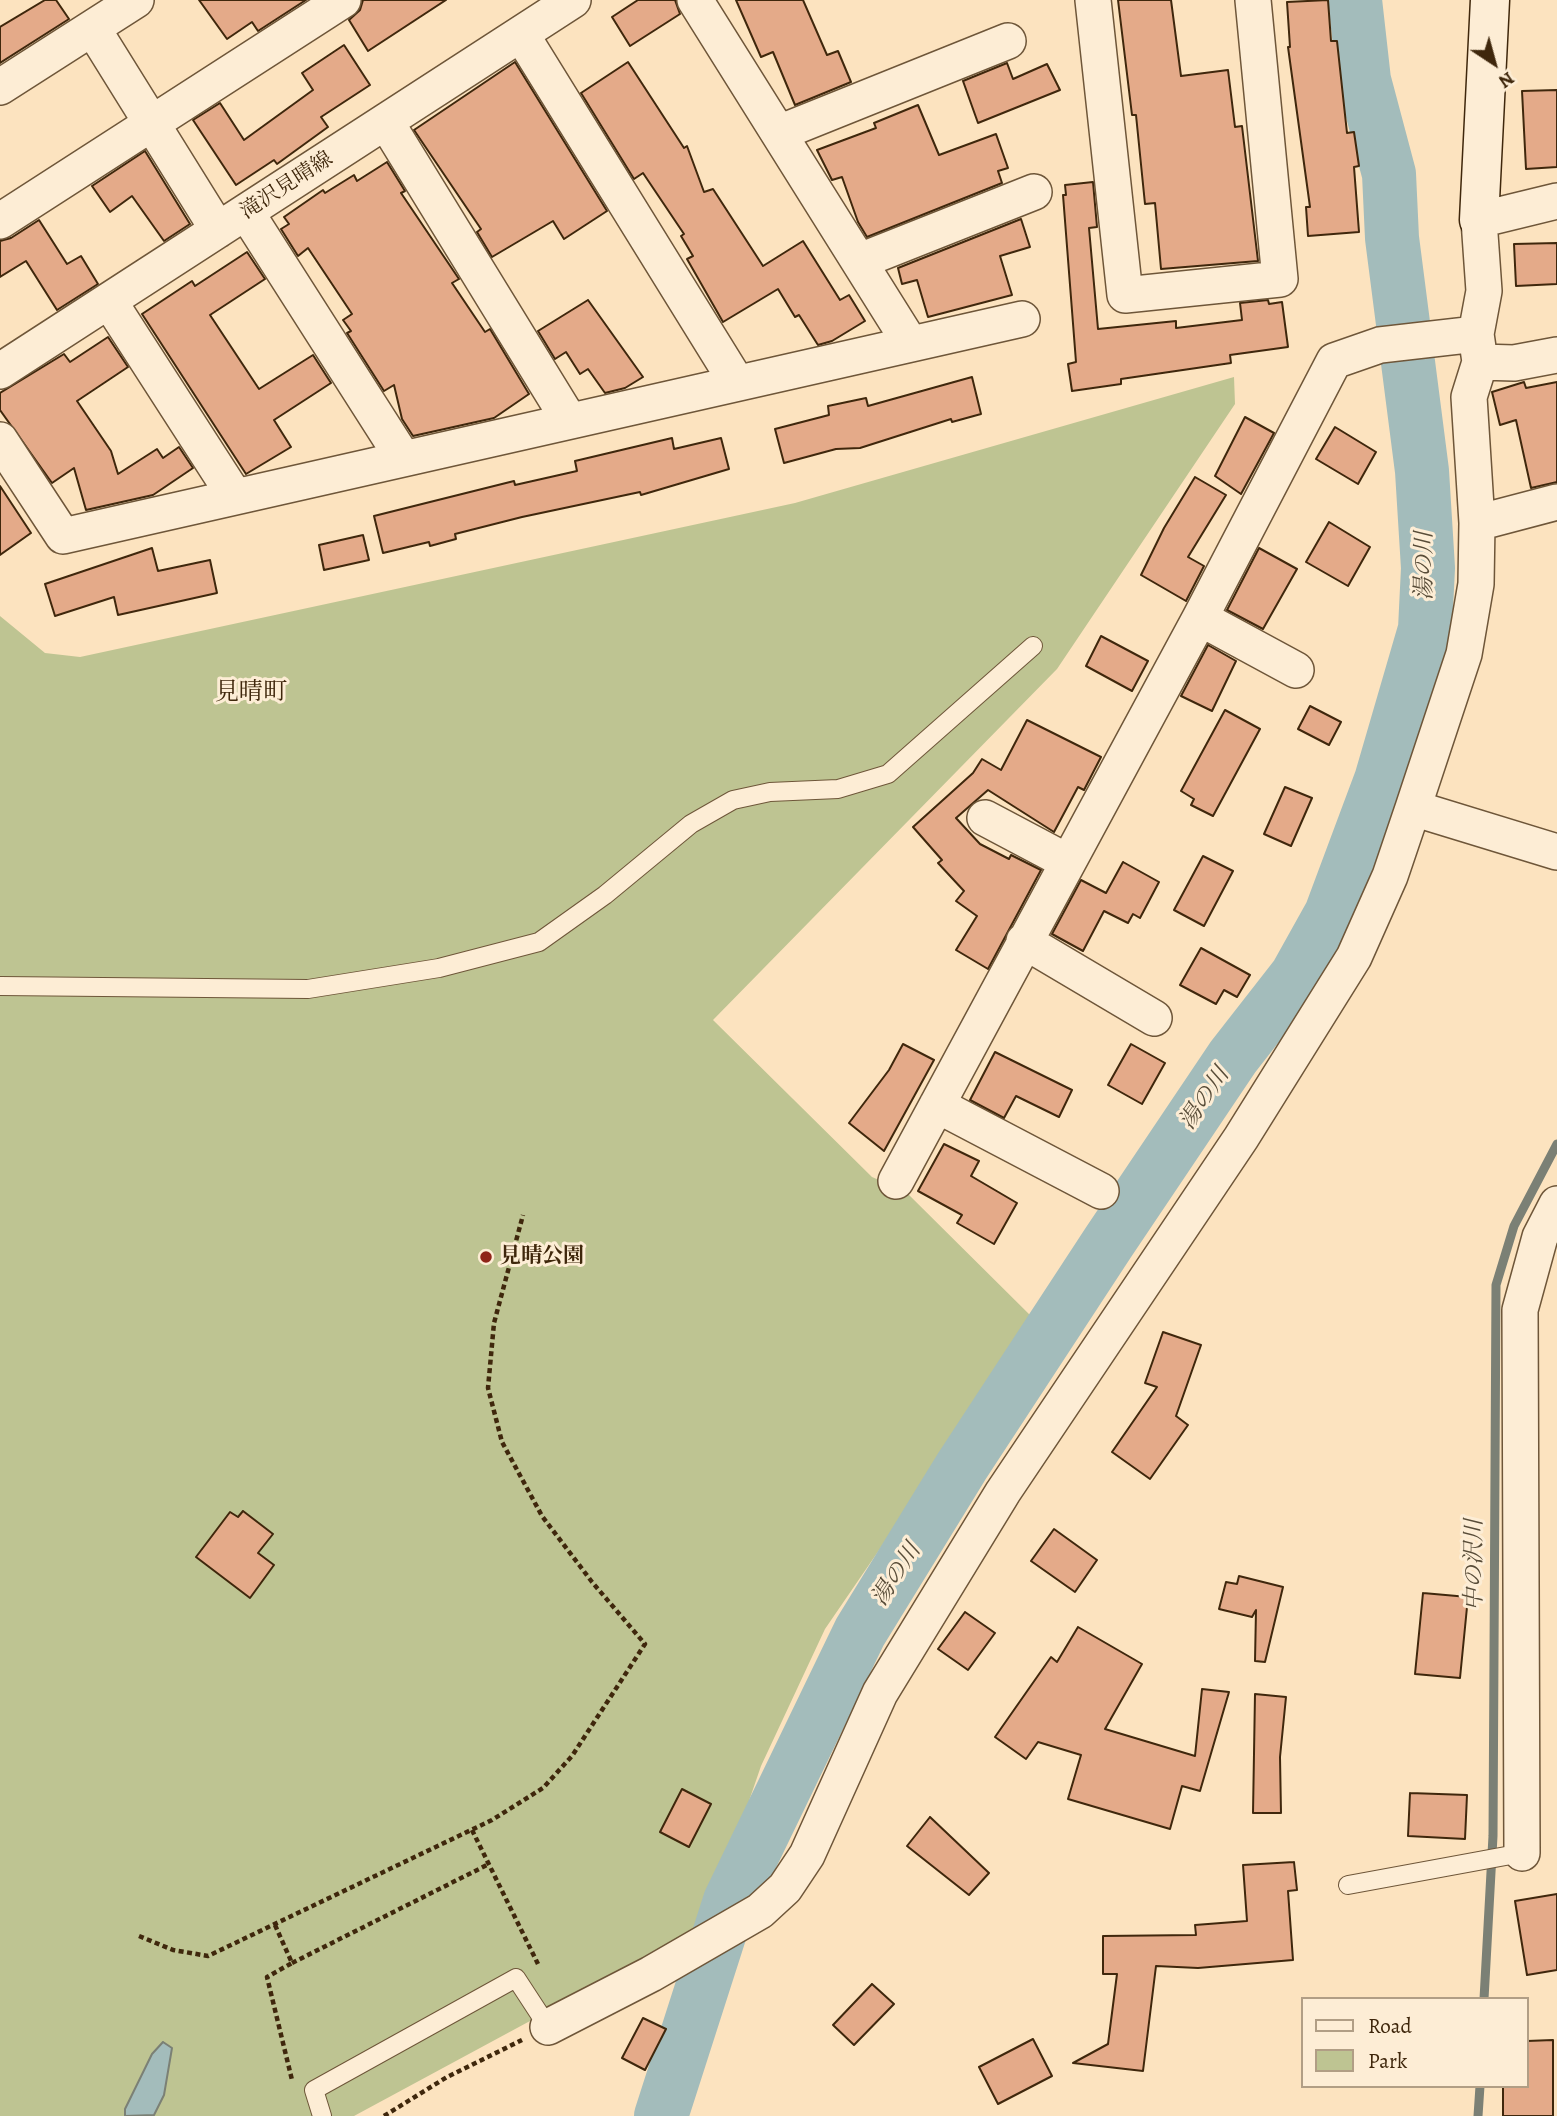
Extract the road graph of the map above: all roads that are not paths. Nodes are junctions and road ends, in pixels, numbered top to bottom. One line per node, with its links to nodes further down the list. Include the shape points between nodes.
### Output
1 (136, 0): 8 (street)
2 (343, 0): 12 (street)
3 (695, 0): 13 (street)
4 (1093, 0): 5 (street, via 1125,295 1280,279)
5 (1253, 0)
6 (1490, 0): 16 (street)
7 (541, 13): 11 (street, 滝沢見晴線); 26 (street)
8 (93, 29): 10 (street); 12 (street)
9 (1008, 41): 13 (street)
10 (0, 87)
11 (386, 122): 18 (street, 滝沢見晴線); 27 (street)
12 (152, 124): 17 (street); 18 (street)
13 (779, 133): 19 (street)
14 (1034, 192): 19 (street)
15 (1557, 201): 16 (street)
16 (1479, 220): 23 (street, via 1484,291)
17 (0, 221)
18 (232, 221): 20 (street, 滝沢見晴線); 29 (street)
19 (860, 261): 22 (street)
20 (110, 301): 25 (street, 滝沢見晴線); 30 (street)
21 (1022, 319): 22 (street)
22 (910, 343): 26 (street)
23 (1478, 348): 24 (street, via 1514,363); 32 (street, via 1469,397); 33 (street, via 1424,339 1380,345 1334,361)
24 (1557, 355)
25 (0, 371)
26 (737, 383): 27 (street)
27 (569, 420): 29 (street)
28 (0, 440): 30 (street, via 62,536)
29 (404, 458): 30 (street)
30 (234, 495)
31 (1557, 502): 32 (street)
32 (1476, 523): 36 (street, via 1476,584 1464,654)
33 (1200, 618): 35 (street); 39 (street)
34 (1033, 646): 41 (lane, via 888,774 838,789 770,792 733,800 691,824 606,895 539,942 439,968 309,989)
35 (1296, 670)
36 (1413, 808): 38 (street); 49 (street, via 1390,876 1354,957 1241,1138 1003,1492 880,1693 807,1856 785,1888 760,1911)
37 (985, 818): 39 (street)
38 (1557, 852)
39 (1068, 862): 40 (street)
40 (1024, 941): 42 (street); 43 (street)
41 (0, 986)
42 (1154, 1018)
43 (937, 1105): 44 (street); 45 (street)
44 (896, 1181)
45 (1101, 1191)
46 (1557, 1204): 47 (street, via 1540,1237 1520,1310)
47 (1512, 1855): 48 (lane)
48 (1348, 1885)
49 (548, 2027): 50 (lane, via 516,1978 314,2090)
50 (322, 2116)

